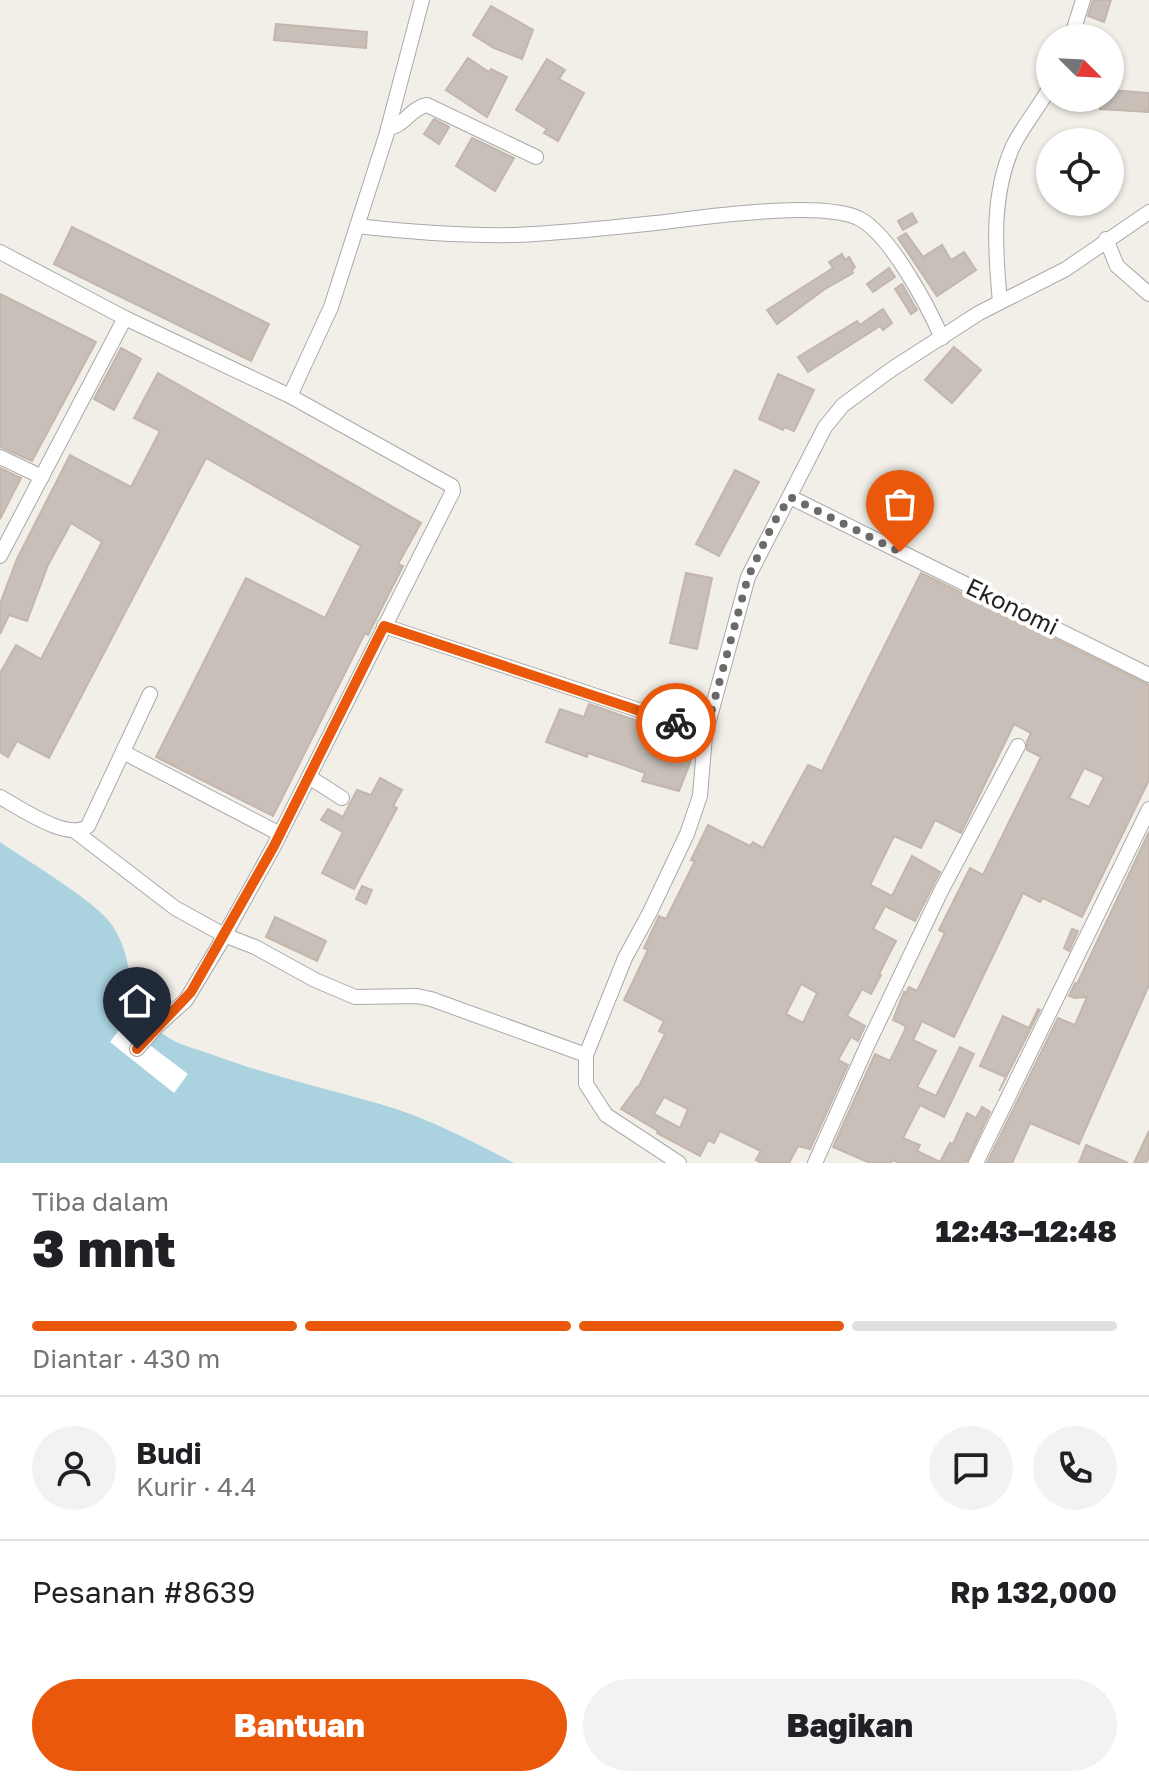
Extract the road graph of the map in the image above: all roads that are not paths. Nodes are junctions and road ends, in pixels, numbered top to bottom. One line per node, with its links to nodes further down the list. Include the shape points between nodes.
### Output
1 (422, 0): 5 (street)
2 (1083, 0): 3 (street)
3 (1075, 24)
4 (1036, 109): 12 (street, via 1005,165 997,202)
5 (388, 128): 6 (street, via 427,105); 8 (street)
6 (536, 157)
7 (1149, 212): 9 (street)
8 (357, 226): 14 (street, via 515,235 700,216 842,213 861,219 892,250); 15 (street, via 331,307)
9 (1106, 239): 11 (street, via 1117,266); 12 (street, via 1041,284)
10 (0, 252): 13 (street)
11 (1149, 294)
12 (1000, 302): 14 (street)
13 (125, 318): 15 (street); 17 (street)
14 (942, 338): 18 (street, via 843,405 825,427)
15 (290, 396): 20 (street, via 452,486)
16 (0, 457): 17 (street)
17 (42, 477): 19 (street)
18 (790, 497): 21 (street, Ekonomi); 23 (street, via 748,577)
19 (0, 556)
20 (384, 626): 23 (street); 26 (street)
21 (1149, 675)
22 (150, 694): 25 (street)
23 (705, 735): 34 (street, via 700,796 687,834 625,958)
24 (1018, 746): 36 (street, via 941,891)
25 (123, 752): 30 (street, via 88,826); 31 (street)
26 (309, 777): 28 (street); 31 (street)
27 (0, 797): 30 (street)
28 (342, 798)
29 (1149, 809): 37 (street)
30 (76, 832): 32 (street, via 175,908)
31 (280, 834): 32 (street)
32 (224, 935): 33 (street, via 186,1000); 34 (street, via 355,997 431,999)
33 (137, 1049)
34 (586, 1055): 35 (street, via 586,1084 606,1115)
35 (679, 1163)
36 (815, 1163)
37 (976, 1163)

